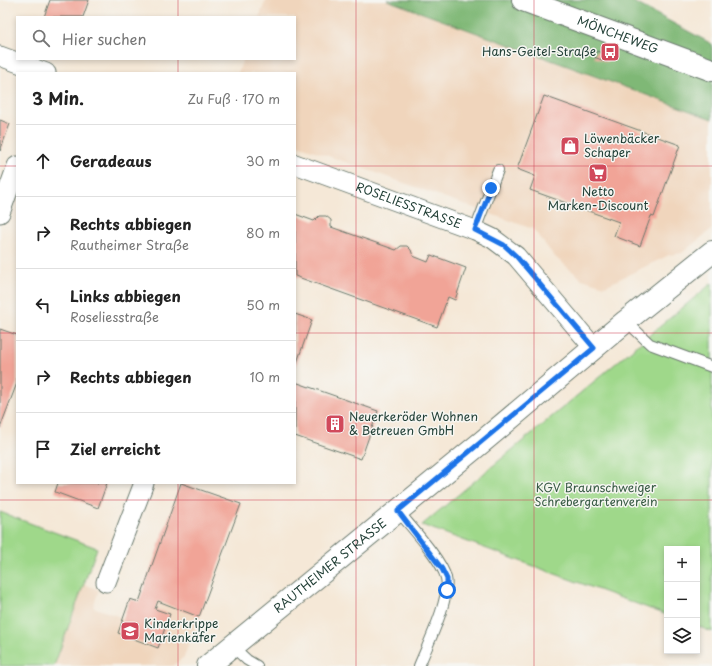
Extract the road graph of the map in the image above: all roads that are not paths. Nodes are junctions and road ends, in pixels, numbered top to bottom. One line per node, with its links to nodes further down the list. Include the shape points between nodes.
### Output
1 (523, 0): 3 (main road, MÖNCHEWEG)
2 (0, 56): 4 (street)
3 (712, 70)
4 (43, 72)
5 (296, 164): 9 (street, ROSELIESSTRASSE)
6 (16, 169): 8 (street)
7 (498, 170): 9 (lane)
8 (0, 213)
9 (475, 230): 12 (street, ROSELIESSTRASSE, via 504,245 516,256)
10 (712, 252): 11 (main road, RAUTHEIMER STRASSE)
11 (626, 321): 12 (main road, RAUTHEIMER STRASSE); 13 (lane, via 650,344)
12 (594, 348): 15 (main road, RAUTHEIMER STRASSE)
13 (712, 367)
14 (144, 484): 16 (street)
15 (398, 511): 17 (main road, RAUTHEIMER STRASSE); 20 (lane, via 447,579 444,605)
16 (106, 582)
17 (232, 646): 18 (main road, RAUTHEIMER STRASSE); 19 (lane)
18 (208, 666)
19 (257, 666)
20 (420, 666)

